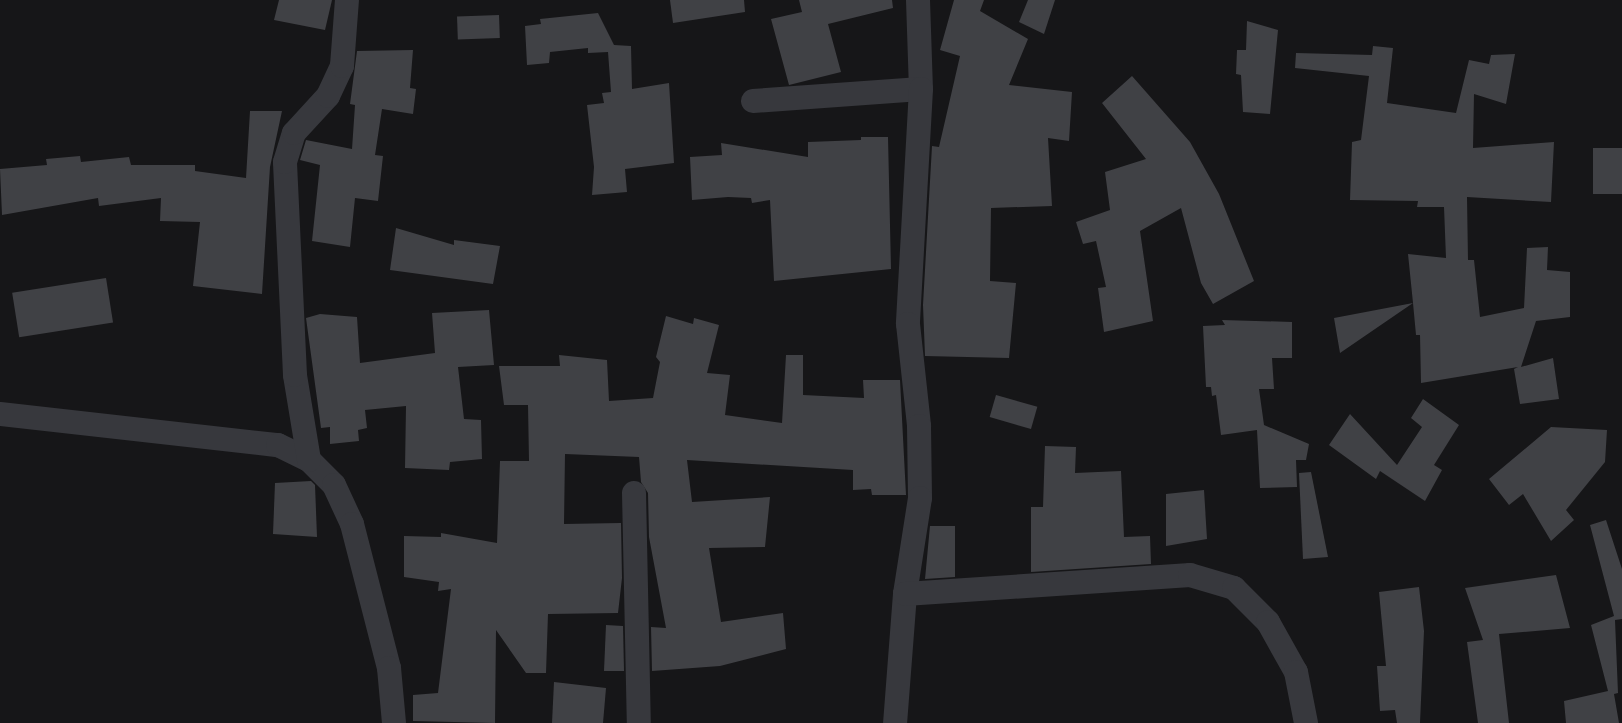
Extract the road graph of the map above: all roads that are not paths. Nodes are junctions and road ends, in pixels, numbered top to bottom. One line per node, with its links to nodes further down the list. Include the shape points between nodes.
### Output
1 (347, 0): 6 (street, via 342,66 328,96 294,133 285,162 295,375)
2 (918, 0): 3 (street)
3 (921, 89): 4 (street); 8 (street, via 908,324 919,426 920,498)
4 (753, 101)
5 (0, 414): 6 (street, via 278,445)
6 (309, 460): 9 (street, via 334,486 352,524 389,668)
7 (634, 493): 10 (street)
8 (905, 594): 11 (street); 12 (street, via 1190,575 1234,588 1268,622 1296,672)
9 (394, 723)
10 (639, 723)
11 (895, 723)
12 (1306, 723)

